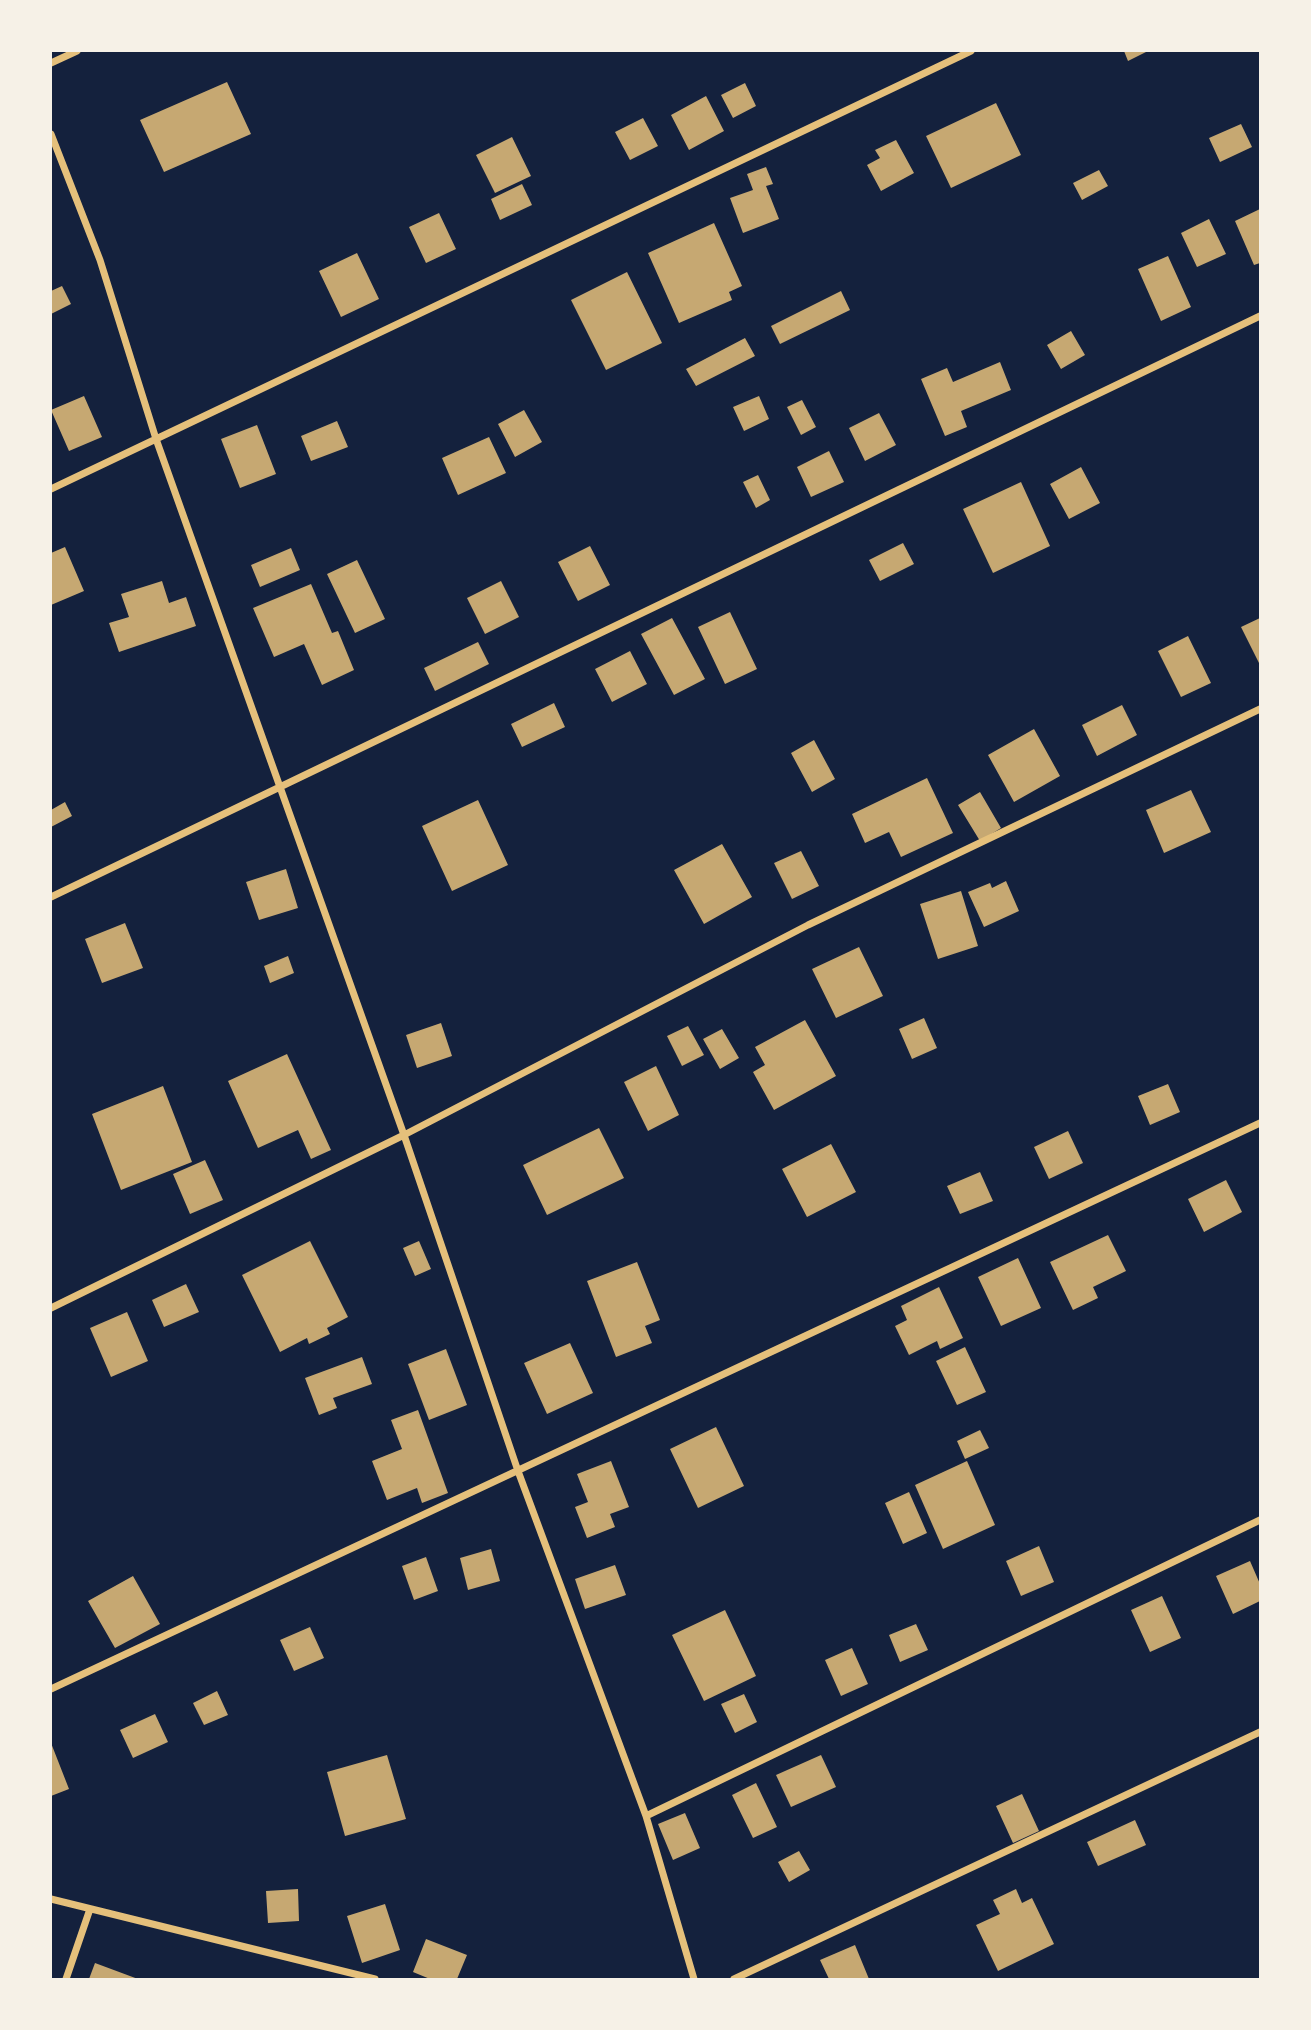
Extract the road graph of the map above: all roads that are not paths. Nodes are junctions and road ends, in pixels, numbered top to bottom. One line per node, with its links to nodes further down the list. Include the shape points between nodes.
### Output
1 (77, 51): 3 (street)
2 (971, 51): 6 (street)
3 (51, 63)
4 (51, 134): 6 (street, via 100,260)
5 (1260, 316): 9 (street)
6 (156, 439): 7 (street); 9 (street)
7 (51, 489)
8 (1260, 709): 12 (street, via 808,925)
9 (281, 788): 10 (street); 12 (street)
10 (51, 897)
11 (1260, 1124): 14 (street)
12 (404, 1135): 13 (street); 14 (street)
13 (51, 1308)
14 (518, 1471): 16 (street); 18 (street)
15 (1260, 1520): 18 (street)
16 (51, 1689)
17 (1260, 1731): 24 (street)
18 (646, 1816): 23 (street)
19 (51, 1899): 20 (street)
20 (90, 1909): 21 (street); 22 (street)
21 (66, 1979)
22 (375, 1979)
23 (694, 1979)
24 (734, 1979)

